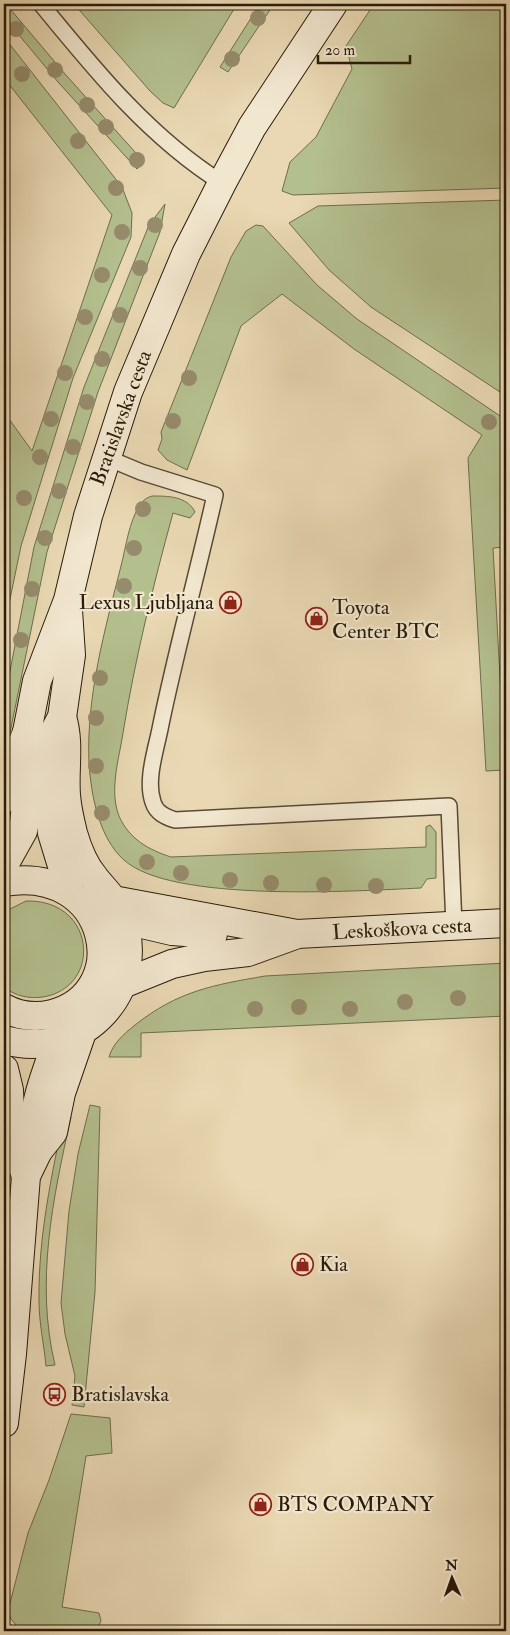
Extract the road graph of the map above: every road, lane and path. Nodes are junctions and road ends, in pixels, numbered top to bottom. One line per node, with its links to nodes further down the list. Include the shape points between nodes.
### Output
1 (41, 4): 3 (lane, via 138,114 177,151)
2 (333, 4): 3 (street, Bratislavska cesta, via 252,127)
3 (222, 183): 4 (street, Bratislavska cesta, via 158,318)
4 (106, 457): 5 (street, Bratislavska cesta); 14 (lane, via 141,472 215,495 153,763 151,793 155,808 175,820 449,806)
5 (68, 600): 6 (street, via 71,655); 7 (street, Bratislavska cesta, via 37,681)
6 (62, 717): 11 (street, via 53,734 48,805 54,841); 12 (street, via 67,733 66,796 73,834 86,866)
7 (28, 732): 8 (street, via 10,774); 9 (street, Bratislavska cesta, via 29,780 23,830)
8 (4, 799)
9 (4, 865)
10 (4, 882): 11 (street, Leskoškova cesta, via 44,881)
11 (79, 901): 12 (street, Leskoškova cesta); 17 (street, via 99,932 100,960 92,984)
12 (118, 910): 15 (street, Leskoškova cesta, via 172,931 212,934 261,928); 16 (street, via 126,934 127,955)
13 (506, 923): 14 (street, Leskoškova cesta)
14 (454, 926): 15 (street, Leskoškova cesta)
15 (297, 934): 16 (street, Leskoškova cesta, via 248,952 172,964)
16 (120, 985): 19 (street, via 105,1012)
17 (77, 1002): 18 (street, via 46,1015 15,1014); 19 (street)
18 (4, 1008)
19 (70, 1036): 20 (street, via 30,1044); 23 (street, via 41,1091 34,1128 38,1152)
20 (4, 1040)
21 (4, 1070): 22 (street, via 9,1090)
22 (7, 1117): 23 (street)
23 (26, 1176): 24 (street)
24 (8, 1348): 25 (street)
25 (4, 1423)

